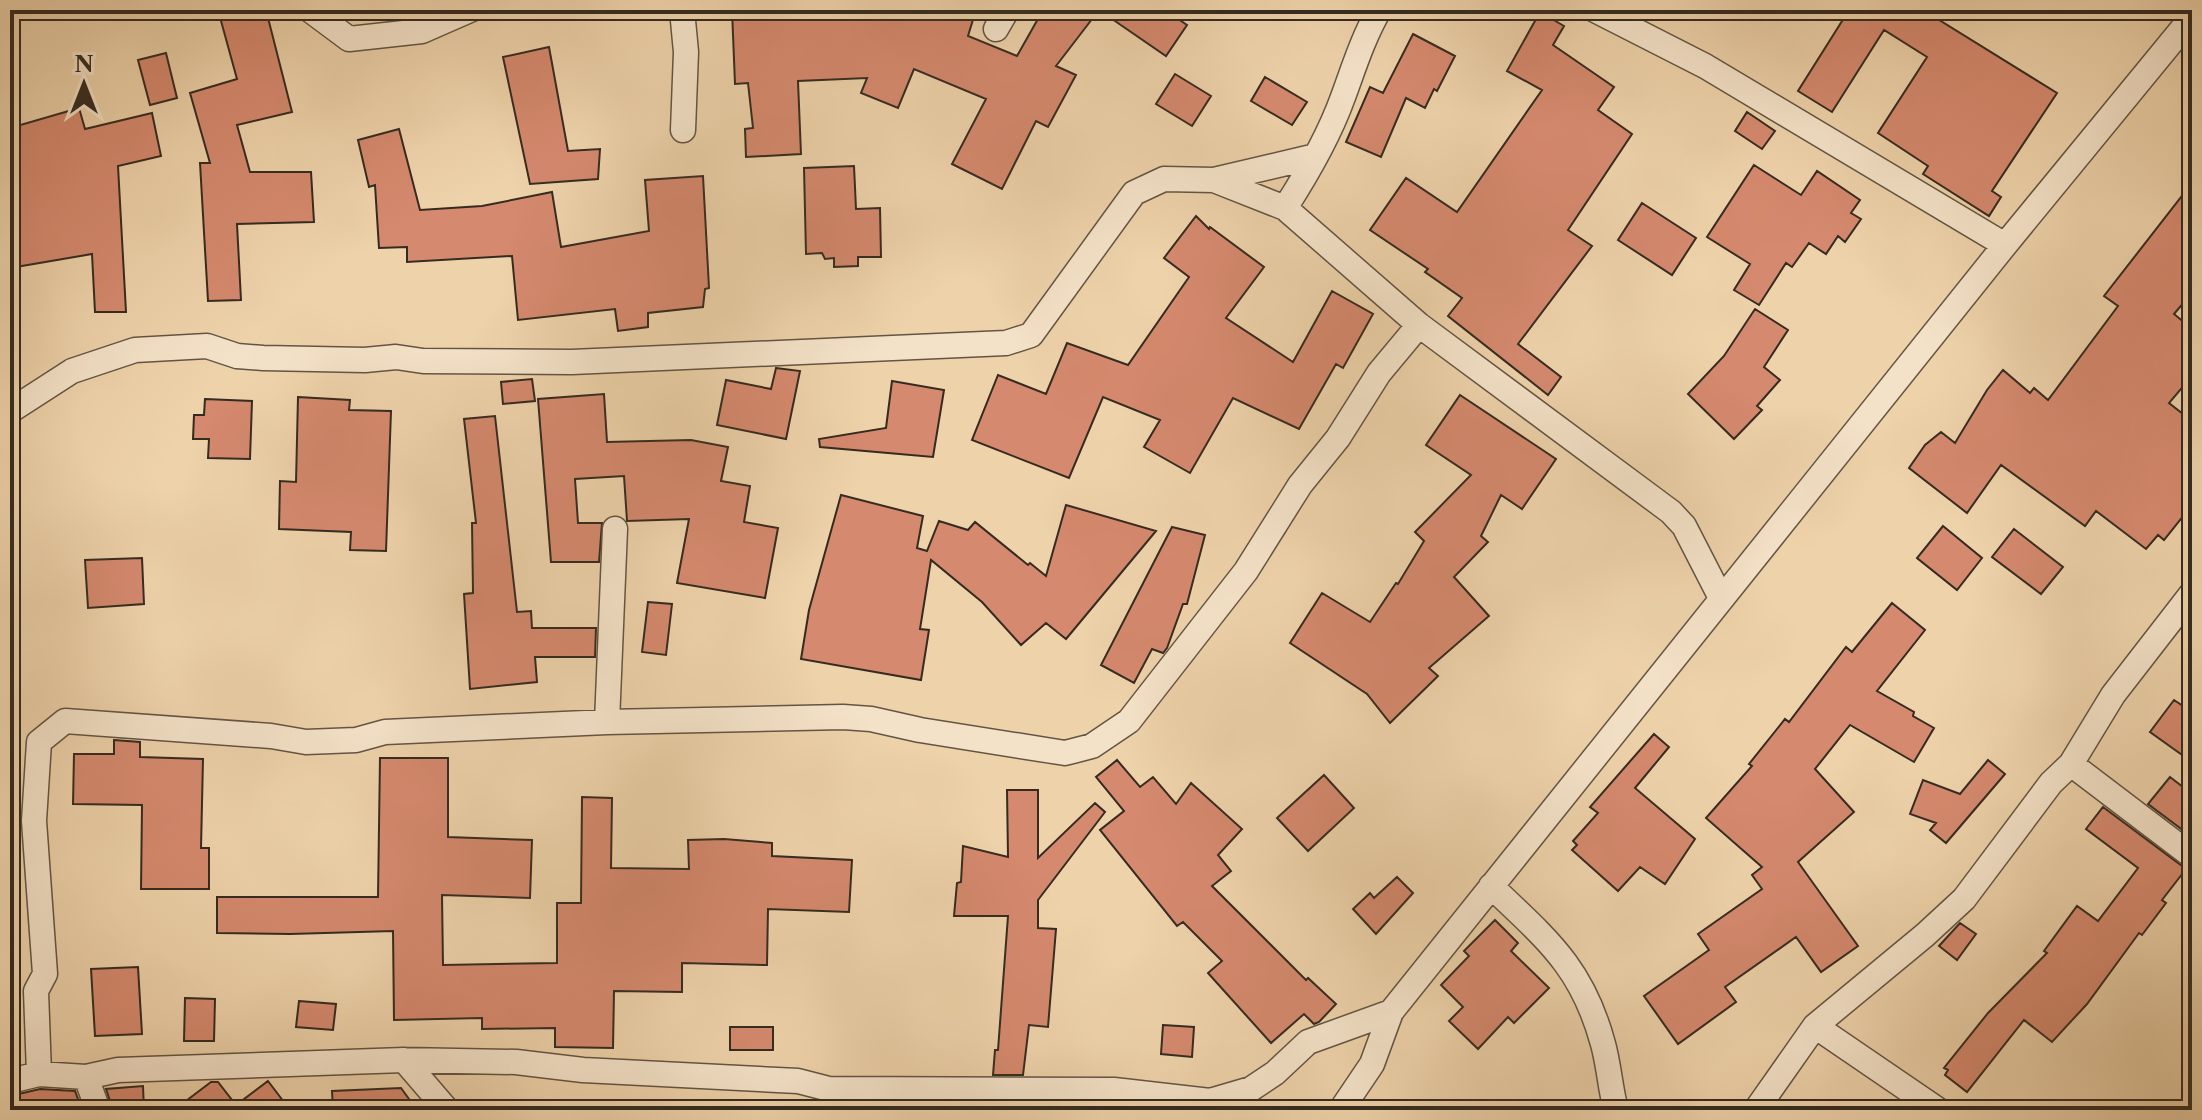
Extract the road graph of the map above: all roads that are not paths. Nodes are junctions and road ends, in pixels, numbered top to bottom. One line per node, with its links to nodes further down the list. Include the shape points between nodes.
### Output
1 (310, 10): 2 (street, via 349,39 422,31)
2 (470, 10)
3 (682, 10): 7 (street)
4 (1379, 10): 8 (street)
5 (1595, 10): 11 (street, via 1705,66)
6 (2192, 17): 11 (street)
7 (683, 130)
8 (1316, 156): 9 (street); 10 (street)
9 (1214, 180): 10 (street); 13 (street, via 1164,179 1134,193 1031,335 1006,343 572,362 263,358 207,346 135,350 72,371)
10 (1285, 208): 12 (street)
11 (2005, 245): 16 (street)
12 (1419, 325): 16 (street, via 1671,512 1684,526); 17 (street, via 1300,485 1237,584 1129,721 1092,746 1065,753 1035,750 843,717)
13 (10, 411)
14 (615, 529): 17 (street)
15 (2192, 593): 18 (street, via 2113,695)
16 (1721, 598): 20 (street)
17 (607, 722): 24 (street, via 385,732 356,740 306,742 65,721 39,742 34,821 45,974 36,991)
18 (2071, 764): 19 (street); 22 (street, via 1964,899)
19 (2192, 856)
20 (1491, 886): 21 (street); 30 (street, via 1555,947 1577,977 1603,1045)
21 (1391, 1012): 23 (street, via 1308,1042 1251,1089 1210,1101 1114,1090 829,1089 753,1077); 29 (street, via 1372,1064)
22 (1815, 1026): 31 (street); 32 (street)
23 (404, 1060): 25 (street, via 118,1070); 28 (street)
24 (39, 1074): 25 (street); 26 (street)
25 (86, 1077): 27 (street)
26 (10, 1081)
27 (98, 1110)
28 (447, 1110)
29 (1341, 1110)
30 (1616, 1110)
31 (1756, 1110)
32 (1938, 1110)

